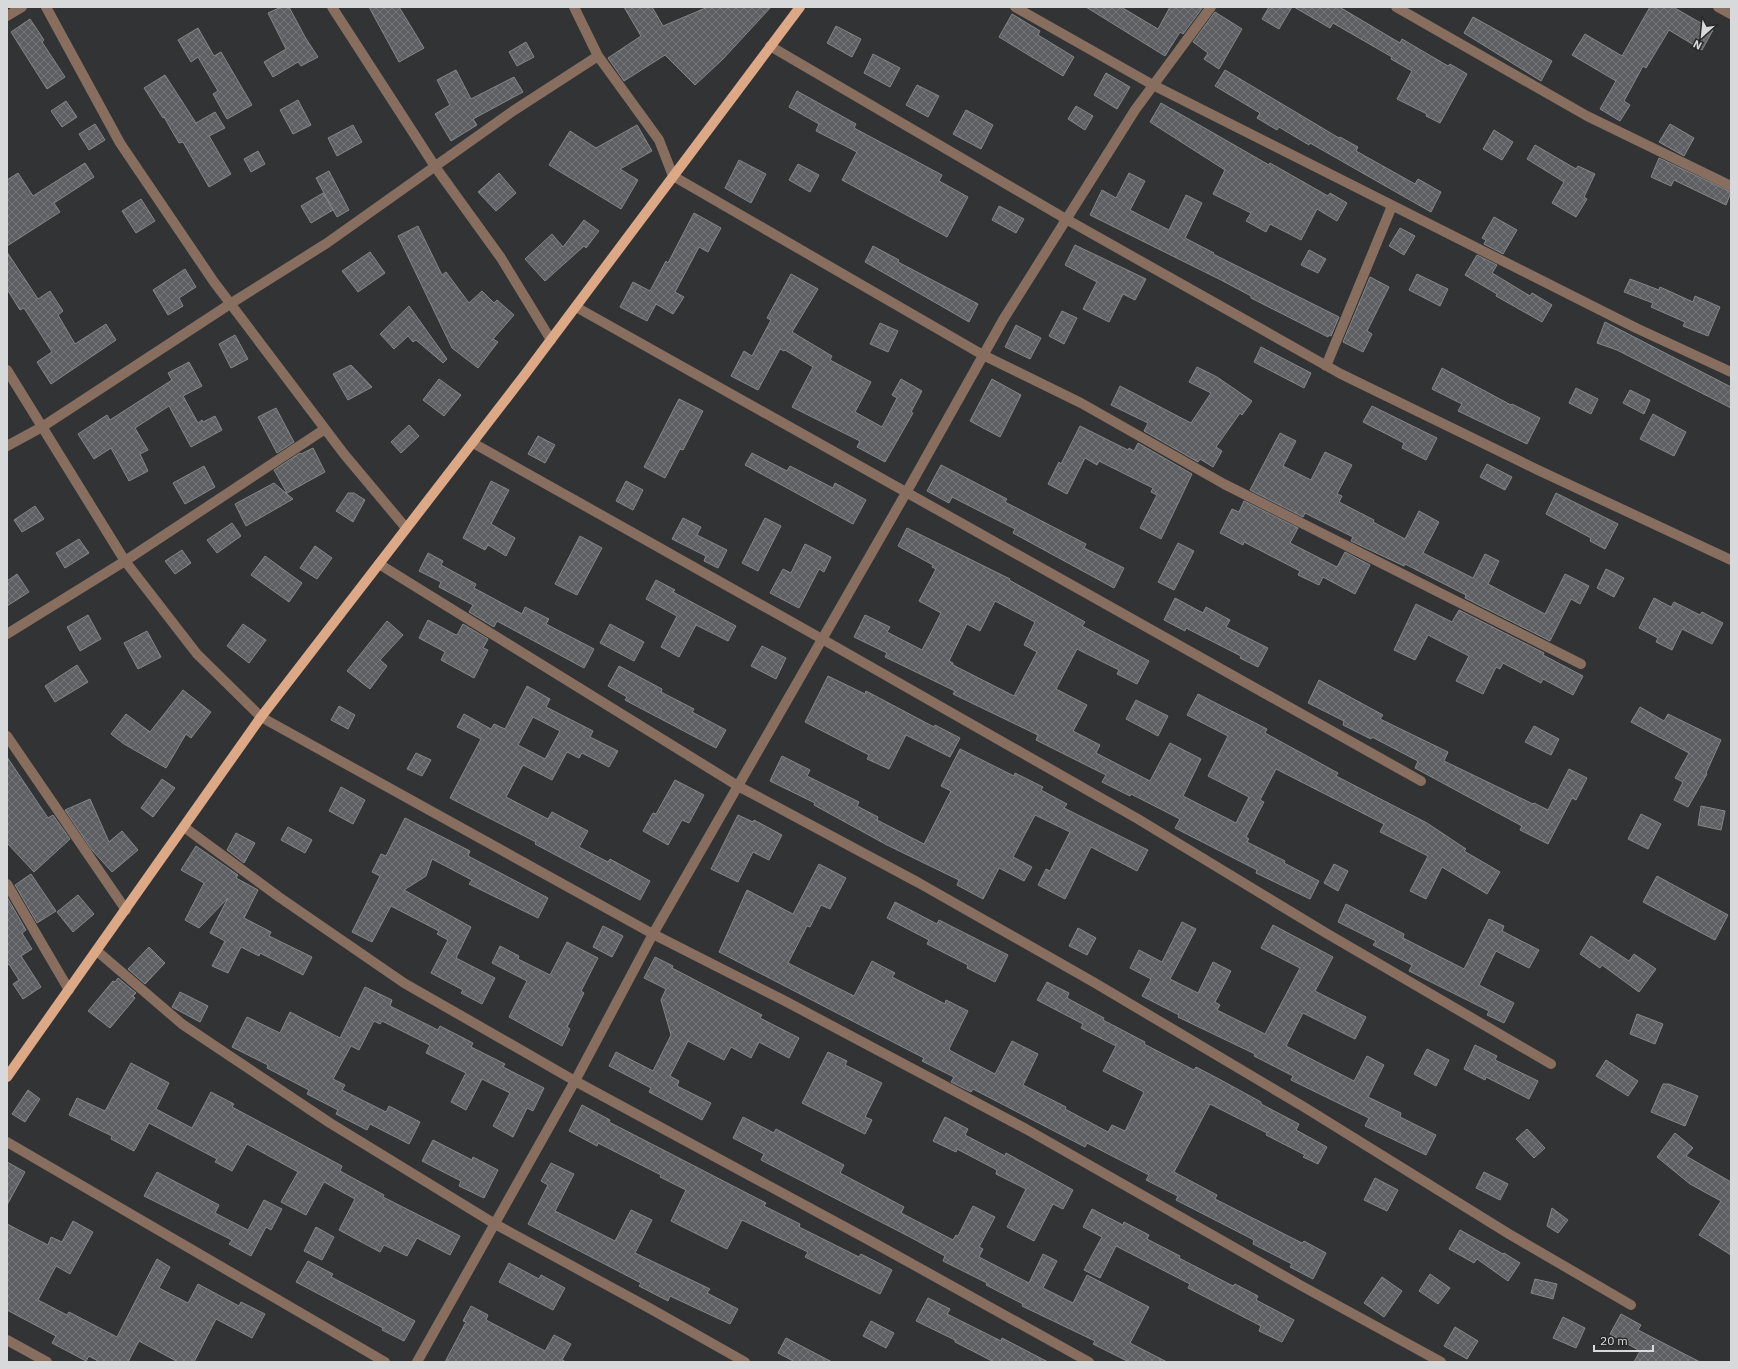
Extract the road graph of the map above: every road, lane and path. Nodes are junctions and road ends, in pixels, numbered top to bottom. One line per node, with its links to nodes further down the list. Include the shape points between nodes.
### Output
1 (22, 7): 11 (street)
2 (46, 7): 20 (street, via 120,143)
3 (332, 7): 15 (street)
4 (574, 7): 13 (street)
5 (800, 7): 12 (main road)
6 (1015, 7): 14 (street)
7 (1211, 7): 14 (street)
8 (1396, 7): 17 (street, via 1587,116)
9 (1718, 7): 10 (street)
10 (1731, 14)
11 (7, 16)
12 (770, 46): 16 (main road); 19 (street)
13 (598, 56): 15 (street, via 513,111); 16 (street, via 659,140)
14 (1153, 85): 18 (street); 19 (street)
15 (436, 168): 20 (street, via 327,243); 22 (street, via 501,258)
16 (673, 176): 21 (main road); 23 (street)
17 (1731, 186)
18 (1392, 206): 24 (street); 26 (street, via 1636,328)
19 (1066, 219): 23 (street); 24 (street)
20 (230, 304): 27 (street); 28 (street)
21 (576, 307): 22 (main road); 31 (street)
22 (551, 340): 29 (main road)
23 (983, 355): 31 (street); 38 (street, via 1080,404 1224,484)
24 (1326, 366): 33 (street, via 1540,471)
25 (7, 370): 27 (street)
26 (1731, 372)
27 (42, 427): 30 (street); 34 (street)
28 (325, 429): 32 (street); 34 (street)
29 (473, 443): 32 (main road); 37 (street)
30 (7, 446)
31 (906, 493): 37 (street); 41 (street)
32 (406, 528): 35 (main road)
33 (1731, 560)
34 (125, 561): 36 (street); 39 (street, via 197,654)
35 (379, 564): 39 (main road); 42 (street)
36 (7, 634)
37 (822, 639): 42 (street); 49 (street, via 1138,819 1326,933)
38 (1581, 664)
39 (261, 717): 43 (main road); 46 (street)
40 (7, 736): 45 (street)
41 (1421, 782)
42 (738, 786): 46 (street); 54 (street, via 919,883 1095,984)
43 (184, 827): 45 (main road); 51 (street, via 278,898 404,983)
44 (7, 884): 48 (street)
45 (126, 910): 47 (main road)
46 (653, 934): 51 (street); 61 (street, via 1026,1129)
47 (97, 951): 48 (main road); 53 (street, via 182,1024 330,1124)
48 (69, 990): 50 (main road)
49 (1551, 1064)
50 (7, 1077)
51 (574, 1081): 53 (street); 60 (street)
52 (7, 1142): 57 (street)
53 (495, 1224): 58 (street); 59 (street)
54 (1631, 1305)
55 (7, 1340): 56 (street)
56 (47, 1362)
57 (385, 1362)
58 (417, 1362)
59 (745, 1362)
60 (1088, 1362)
61 (1441, 1362)

